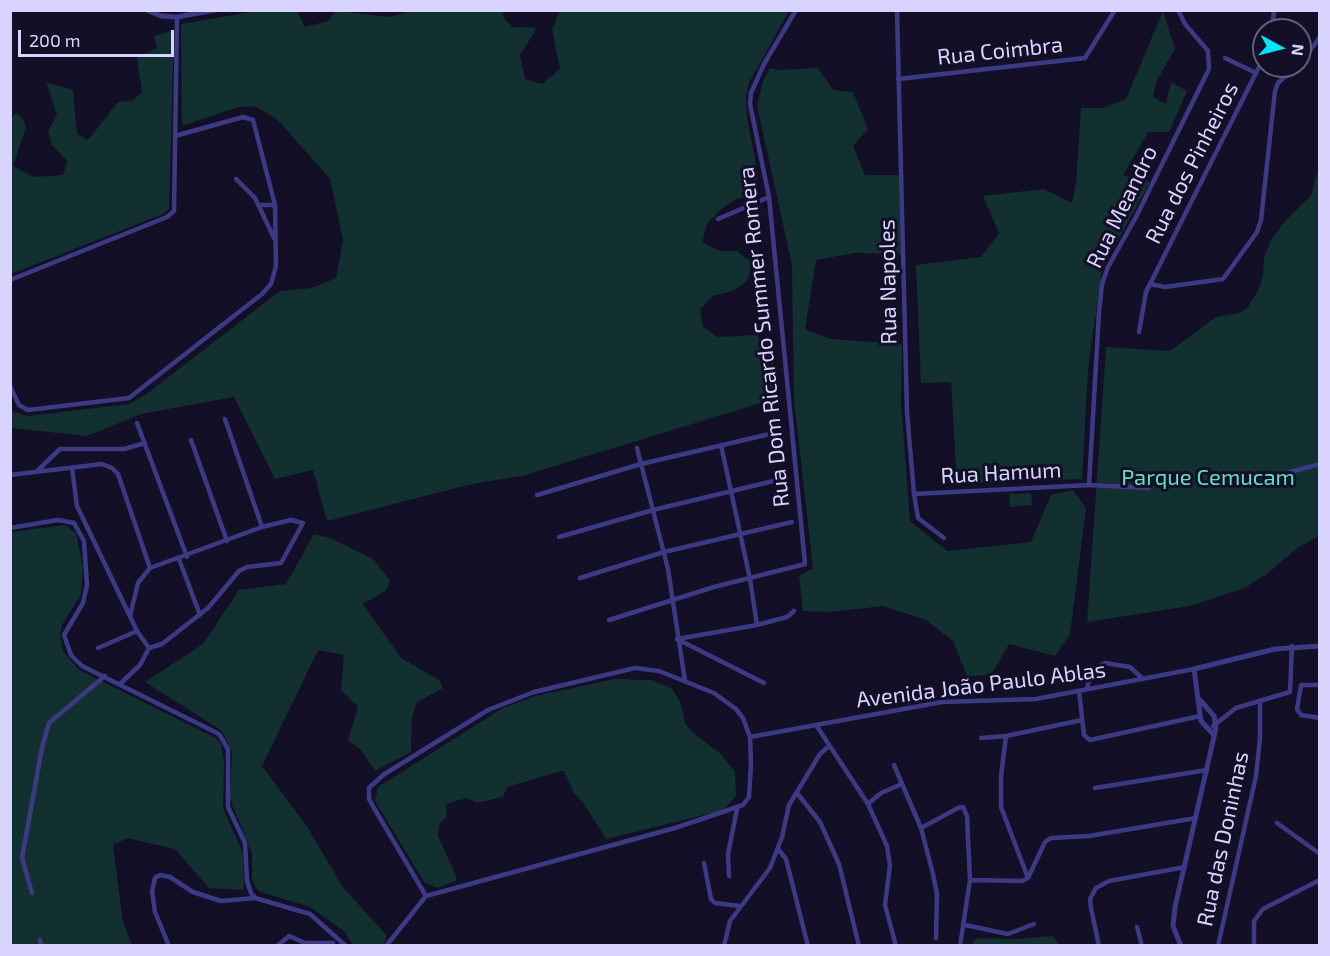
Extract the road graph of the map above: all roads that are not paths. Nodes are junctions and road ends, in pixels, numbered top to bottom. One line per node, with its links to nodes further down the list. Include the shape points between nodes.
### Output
1 (147, 10): 7 (street)
2 (215, 10): 7 (street)
3 (796, 10): 15 (street, Rua Dom Ricardo Summer Romera, via 751,93 751,112)
4 (897, 10): 12 (street, Rua Napoles)
5 (1115, 10): 12 (street, Rua Coimbra, via 1085,58)
6 (1178, 10): 38 (street, Rua Meandro, via 1208,51 1210,63 1102,284)
7 (177, 17): 13 (street)
8 (1225, 58): 9 (street)
9 (1252, 72)
10 (1254, 78): 21 (street, Rua dos Pinheiros)
11 (1282, 78): 21 (street, Rua dos Pinheiros, via 1275,91 1257,232 1223,279 1165,287)
12 (898, 79): 41 (street, Rua Napoles, via 907,412)
13 (176, 136): 17 (street, via 243,117 253,120); 20 (street, via 171,215)
14 (236, 179): 16 (street)
15 (769, 197): 18 (street); 56 (street, Rua Dom Ricardo Summer Romera, via 805,564)
16 (259, 205): 17 (street); 19 (street)
17 (275, 205): 19 (street)
18 (718, 219)
19 (275, 240): 23 (street, via 275,276 262,294 129,398 28,410 19,405)
20 (10, 280)
21 (1150, 284): 22 (street, Rua dos Pinheiros, via 1142,302)
22 (1138, 332)
23 (10, 386)
24 (225, 419): 45 (street)
25 (137, 423): 28 (street)
26 (770, 434): 29 (street)
27 (191, 440): 50 (street)
28 (145, 443): 34 (street, via 124,449 60,449); 52 (street)
29 (721, 445): 31 (street); 40 (street)
30 (637, 448): 31 (street)
31 (641, 464): 42 (street); 43 (street)
32 (1320, 464): 35 (street)
33 (72, 468): 34 (street); 54 (street, via 102,464 118,474); 60 (street, via 77,506)
34 (37, 472): 36 (street)
35 (1290, 472)
36 (10, 475)
37 (786, 478): 40 (street)
38 (1089, 485): 39 (street); 41 (street, Rua Hamum)
39 (1149, 488)
40 (731, 491): 43 (street); 47 (street)
41 (914, 494): 49 (street, Rua Napoles, via 918,518)
42 (537, 495)
43 (653, 510): 48 (street); 51 (street)
44 (792, 522): 47 (street)
45 (262, 527): 50 (street); 59 (street, via 291,520 303,523 281,563 239,571)
46 (10, 528): 70 (street, via 66,520 81,531 87,585 83,603 66,627 65,642 76,662)
47 (740, 535): 51 (street); 56 (street)
48 (559, 537)
49 (944, 538)
50 (227, 541): 52 (street)
51 (664, 552): 55 (street); 57 (street)
52 (187, 557): 53 (street)
53 (179, 559): 54 (street); 59 (street)
54 (150, 568): 60 (street, via 138,583)
55 (580, 578)
56 (750, 579): 57 (street); 62 (street)
57 (673, 600): 61 (street); 64 (street)
58 (794, 611): 62 (street, via 787,617)
59 (200, 615): 68 (street, via 162,644)
60 (130, 616): 63 (street)
61 (609, 620)
62 (757, 625): 64 (street)
63 (137, 631): 67 (street); 68 (street)
64 (677, 639): 72 (street); 74 (street)
65 (1292, 646): 66 (street, Avenida João Paulo Ablas); 69 (street, Avenida João Paulo Ablas); 79 (street, via 1290,692)
66 (1320, 646)
67 (98, 648)
68 (149, 648): 73 (street, via 140,665)
69 (1194, 669): 71 (street, Avenida João Paulo Ablas); 78 (street)
70 (105, 676): 73 (street); 109 (street, via 50,723 22,858)
71 (1143, 679): 76 (street, Avenida João Paulo Ablas); 76 (street, via 1130,667 1105,663 1091,669)
72 (685, 681): 88 (street, via 714,693 736,709); 110 (street, via 651,669 634,668 534,692 488,710 372,783 369,799)
73 (121, 683): 111 (street, via 211,728 225,742 229,761 228,807 245,843 247,881)
74 (764, 683)
75 (1320, 685): 81 (street, via 1301,685 1297,709 1300,715)
76 (1088, 689): 77 (street, Avenida João Paulo Ablas)
77 (1079, 691): 82 (street); 83 (street, Avenida João Paulo Ablas, via 1026,700 942,702)
78 (1200, 700): 80 (street); 84 (street)
79 (1260, 702): 84 (street, via 1236,708); 131 (street, Rua das Doninhas, via 1256,776)
80 (1200, 716): 82 (street, via 1090,740 1085,737); 85 (street)
81 (1320, 718)
82 (1082, 720): 87 (street)
83 (816, 724): 88 (street, Avenida João Paulo Ablas); 90 (street)
84 (1216, 724): 85 (street); 86 (street)
85 (1208, 731): 86 (street)
86 (1214, 735): 92 (street)
87 (1006, 736): 89 (street); 106 (street, via 1001,807)
88 (750, 737): 97 (street, via 749,797)
89 (981, 738)
90 (829, 746): 95 (street); 96 (street)
91 (894, 765): 93 (street)
92 (1207, 770): 94 (street); 98 (street)
93 (902, 784): 96 (street); 100 (street)
94 (1095, 788)
95 (797, 793): 101 (street, via 789,805); 125 (street, via 820,822 838,864)
96 (868, 804): 126 (street, via 887,846 890,865 885,905)
97 (737, 809): 105 (street); 110 (street)
98 (1196, 818): 104 (street); 106 (street, via 1045,842)
99 (1277, 823): 102 (street)
100 (921, 828): 107 (street, via 963,807 969,826); 116 (street, via 937,894)
101 (778, 849): 112 (street, via 763,880); 124 (street, via 786,858)
102 (1320, 854)
103 (704, 863): 112 (street, via 711,899)
104 (1185, 867): 128 (street, via 1109,881 1096,888 1090,898); 130 (street, via 1173,916 1174,933)
105 (729, 876)
106 (1028, 878): 107 (street, via 1010,883)
107 (970, 880): 114 (street)
108 (1320, 880): 132 (street, via 1263,909 1254,921)
109 (32, 893)
110 (426, 896): 122 (street)
111 (255, 898): 117 (street, via 310,914); 119 (street, via 210,899 160,875 152,882 152,891 155,912)
112 (740, 906): 123 (street, via 730,921)
113 (1034, 924): 114 (street, via 1008,934)
114 (965, 925): 127 (street)
115 (1137, 927): 129 (street)
116 (936, 938)
117 (340, 939): 118 (street); 121 (street)
118 (331, 944): 120 (street, via 305,943 289,936)
119 (169, 945)
120 (277, 945)
121 (346, 945)
122 (386, 945)
123 (724, 945)
124 (808, 945)
125 (859, 945)
126 (896, 945)
127 (960, 945)
128 (1099, 945)
129 (1142, 945)
130 (1180, 945)
131 (1218, 945)
132 (1254, 945)

